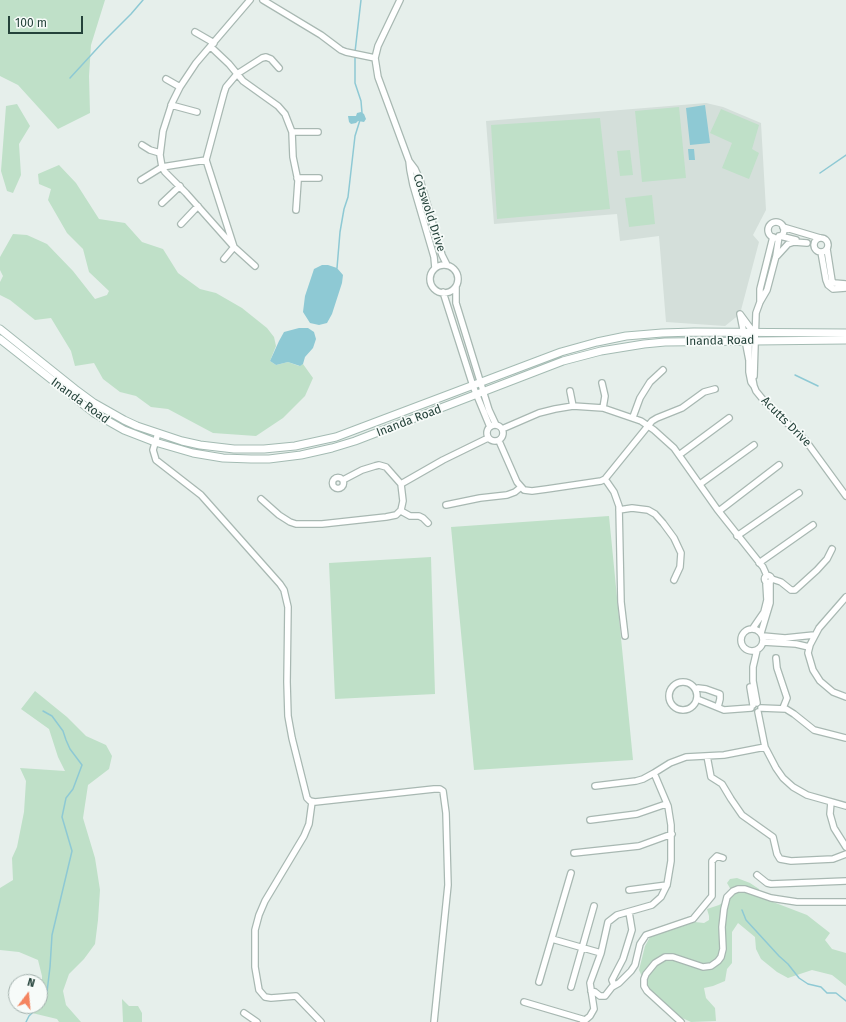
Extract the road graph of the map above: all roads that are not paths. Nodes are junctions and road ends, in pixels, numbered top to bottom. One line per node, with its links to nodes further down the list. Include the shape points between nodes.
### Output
1 (250, 0): 5 (street)
2 (263, 0): 6 (street, via 341,50)
3 (400, 0): 6 (street)
4 (194, 32): 5 (street)
5 (212, 45): 8 (street); 10 (street)
6 (375, 58): 18 (street, Cotswold Drive, via 378,77)
7 (279, 68): 8 (street, via 266,57)
8 (237, 74): 13 (street, via 254,90 278,106 285,114); 17 (street, via 226,87)
9 (166, 79): 10 (street)
10 (180, 87): 11 (street)
11 (171, 105): 12 (street); 16 (street)
12 (197, 112)
13 (292, 132): 14 (street); 20 (street)
14 (318, 132)
15 (142, 145): 16 (street)
16 (160, 153): 19 (street)
17 (206, 160): 19 (street); 32 (street)
18 (409, 161): 23 (street, Cotswold Drive); 24 (street, Cotswold Drive)
19 (162, 167): 22 (street); 25 (street)
20 (297, 178): 21 (street); 28 (street)
21 (319, 178)
22 (141, 180)
23 (420, 180): 24 (street); 29 (street, Cotswold Drive)
24 (412, 182): 30 (street, Cotswold Drive)
25 (180, 186): 26 (street); 27 (street)
26 (162, 203)
27 (198, 206): 31 (street); 34 (street)
28 (296, 210)
29 (430, 212): 30 (street); 44 (street, Cotswold Drive)
30 (422, 215): 46 (street, Cotswold Drive)
31 (181, 224)
32 (227, 225): 34 (street); 39 (street)
33 (782, 227): 35 (street, via 783,231); 35 (street, via 777,222 770,224 770,235); 36 (street)
34 (218, 230): 39 (street)
35 (778, 236): 37 (street); 42 (street); 51 (street, via 760,289)
36 (821, 239): 38 (street, via 816,240); 40 (street, via 827,242)
37 (807, 243): 38 (street); 42 (street, via 788,244)
38 (814, 245): 41 (street, via 815,249)
39 (234, 247): 43 (street); 45 (street)
40 (827, 249): 41 (street); 47 (street, via 832,281)
41 (821, 252): 49 (street, via 828,285 834,289)
42 (776, 256): 51 (street, via 767,290)
43 (224, 259)
44 (447, 265): 46 (street); 48 (street, via 457,274)
45 (255, 266)
46 (435, 268): 50 (street, via 430,281 434,289)
47 (846, 284)
48 (456, 287): 50 (street); 59 (street, via 456,303)
49 (846, 288)
50 (443, 292): 61 (street)
51 (760, 302): 62 (street, via 756,313)
52 (0, 329): 73 (main road, Inanda Road, via 94,403 137,426)
53 (750, 332): 54 (main road, Inanda Road); 56 (street, Acutts Drive); 59 (main road, Inanda Road, via 626,336 561,352); 62 (street, via 751,329 740,314)
54 (846, 333)
55 (0, 338): 76 (main road, Inanda Road, via 94,413 124,430)
56 (749, 340): 57 (main road, Inanda Road); 62 (street, Acutts Drive, via 749,372); 65 (main road, Inanda Road, via 651,343 601,351 563,361)
57 (846, 340)
58 (663, 370): 68 (street, via 650,382 640,398)
59 (480, 383): 61 (main road, Inanda Road); 65 (street)
60 (602, 383): 67 (street, via 605,396)
61 (473, 386): 65 (street); 73 (main road, Inanda Road, via 349,433 295,446 264,449 221,448 182,441)
62 (754, 386): 86 (street, Acutts Drive, via 765,402 806,440)
63 (715, 389): 71 (street, via 704,392 682,408 658,416)
64 (570, 391): 66 (street)
65 (480, 394): 70 (street); 76 (main road, Inanda Road, via 355,442 301,455 269,459 223,458 193,453)
66 (573, 406): 67 (street); 72 (street, via 539,413)
67 (603, 408): 68 (street)
68 (633, 417): 71 (street)
69 (729, 418): 78 (street)
70 (493, 426): 72 (street); 74 (street, via 487,432)
71 (649, 426): 78 (street); 80 (street)
72 (502, 429): 75 (street, via 504,434)
73 (158, 433): 76 (street)
74 (488, 438): 75 (street, via 493,442); 82 (street)
75 (499, 441): 84 (street)
76 (155, 442): 119 (street, via 153,453 156,460 202,495 284,590 288,607 289,720 305,793)
77 (754, 445): 83 (street)
78 (679, 455): 83 (street)
79 (779, 465): 91 (street)
80 (605, 479): 84 (street, via 534,490); 89 (street, via 614,492)
81 (343, 480): 82 (street, via 379,465 388,468)
82 (402, 484): 90 (street)
83 (700, 484): 91 (street)
84 (521, 487): 88 (street, via 507,495)
85 (799, 493): 94 (street)
86 (846, 496)
87 (261, 499): 90 (street, via 284,519 294,524 322,524 386,517)
88 (446, 505)
89 (619, 510): 97 (street, via 648,510 663,523 681,553 680,567); 102 (street, via 621,597)
90 (401, 511): 92 (street, via 410,516 422,517)
91 (719, 512): 94 (street)
92 (428, 523)
93 (813, 525): 96 (street)
94 (737, 536): 96 (street)
95 (832, 549): 98 (street, via 822,565 795,590 780,582)
96 (759, 563): 98 (street)
97 (674, 580)
98 (769, 580): 100 (street, via 764,610); 103 (street, via 770,603)
99 (846, 597): 101 (street)
100 (752, 628): 103 (street); 106 (street, via 745,630 740,636 741,644)
101 (814, 635): 103 (street); 104 (street)
102 (625, 636)
103 (762, 637): 104 (street); 105 (street, via 762,645)
104 (809, 647): 109 (street, via 809,658 820,681 833,692)
105 (757, 650): 106 (street); 112 (street, via 753,674)
106 (749, 651): 112 (street, via 750,686)
107 (776, 658): 113 (street, via 787,698)
108 (696, 689): 110 (street); 110 (street, via 688,682 676,683 670,690 669,698 673,706 681,710 689,709); 111 (street, via 706,689 720,694)
109 (846, 697)
110 (697, 699): 111 (street)
111 (718, 707): 112 (street, via 727,710)
112 (756, 707): 113 (street); 115 (street)
113 (783, 708): 114 (street, via 814,730)
114 (846, 738)
115 (765, 747): 116 (street, via 728,755); 120 (street, via 778,772 793,787)
116 (707, 756): 117 (street, via 677,760); 127 (street, via 711,777 722,784 742,815 773,837 780,859 832,859)
117 (654, 773): 118 (street, via 640,780); 121 (street)
118 (595, 786)
119 (312, 802): 148 (street, via 309,824 304,836 259,915 255,930 254,967 259,990 265,997 296,996); 149 (street, via 434,789 443,791 448,885)
120 (831, 802): 122 (street); 125 (street, via 830,814 834,828)
121 (666, 804): 123 (street, via 637,814); 124 (street)
122 (846, 806)
123 (590, 820)
124 (672, 834): 126 (street, via 639,846); 132 (street)
125 (846, 847)
126 (574, 853)
127 (846, 854)
128 (723, 858): 141 (street, via 717,856 712,861 712,894 700,911 692,920 646,935 640,944 633,968)
129 (570, 873): 137 (street)
130 (757, 875): 131 (street, via 767,882 776,884)
131 (846, 881)
132 (667, 885): 133 (street); 136 (street, via 655,903)
133 (629, 890)
134 (846, 902): 150 (street, via 797,902 771,898 745,889 735,890 727,897 724,909 723,949 718,961 711,966 703,967 673,957 665,957 651,968 644,979 645,988)
135 (594, 906): 138 (street)
136 (629, 912): 139 (street, via 615,916 608,922); 141 (street, via 632,930 623,958 612,979)
137 (552, 939): 138 (street); 140 (street)
138 (583, 948): 139 (street); 142 (street)
139 (601, 953): 143 (street, via 591,980)
140 (539, 982)
141 (614, 986): 143 (street, via 605,996)
142 (571, 987)
143 (592, 991): 146 (street, via 594,1009)
144 (524, 1002): 146 (street)
145 (244, 1013): 147 (street)
146 (584, 1021)
147 (257, 1022)
148 (321, 1022)
149 (434, 1022)
150 (681, 1022)

